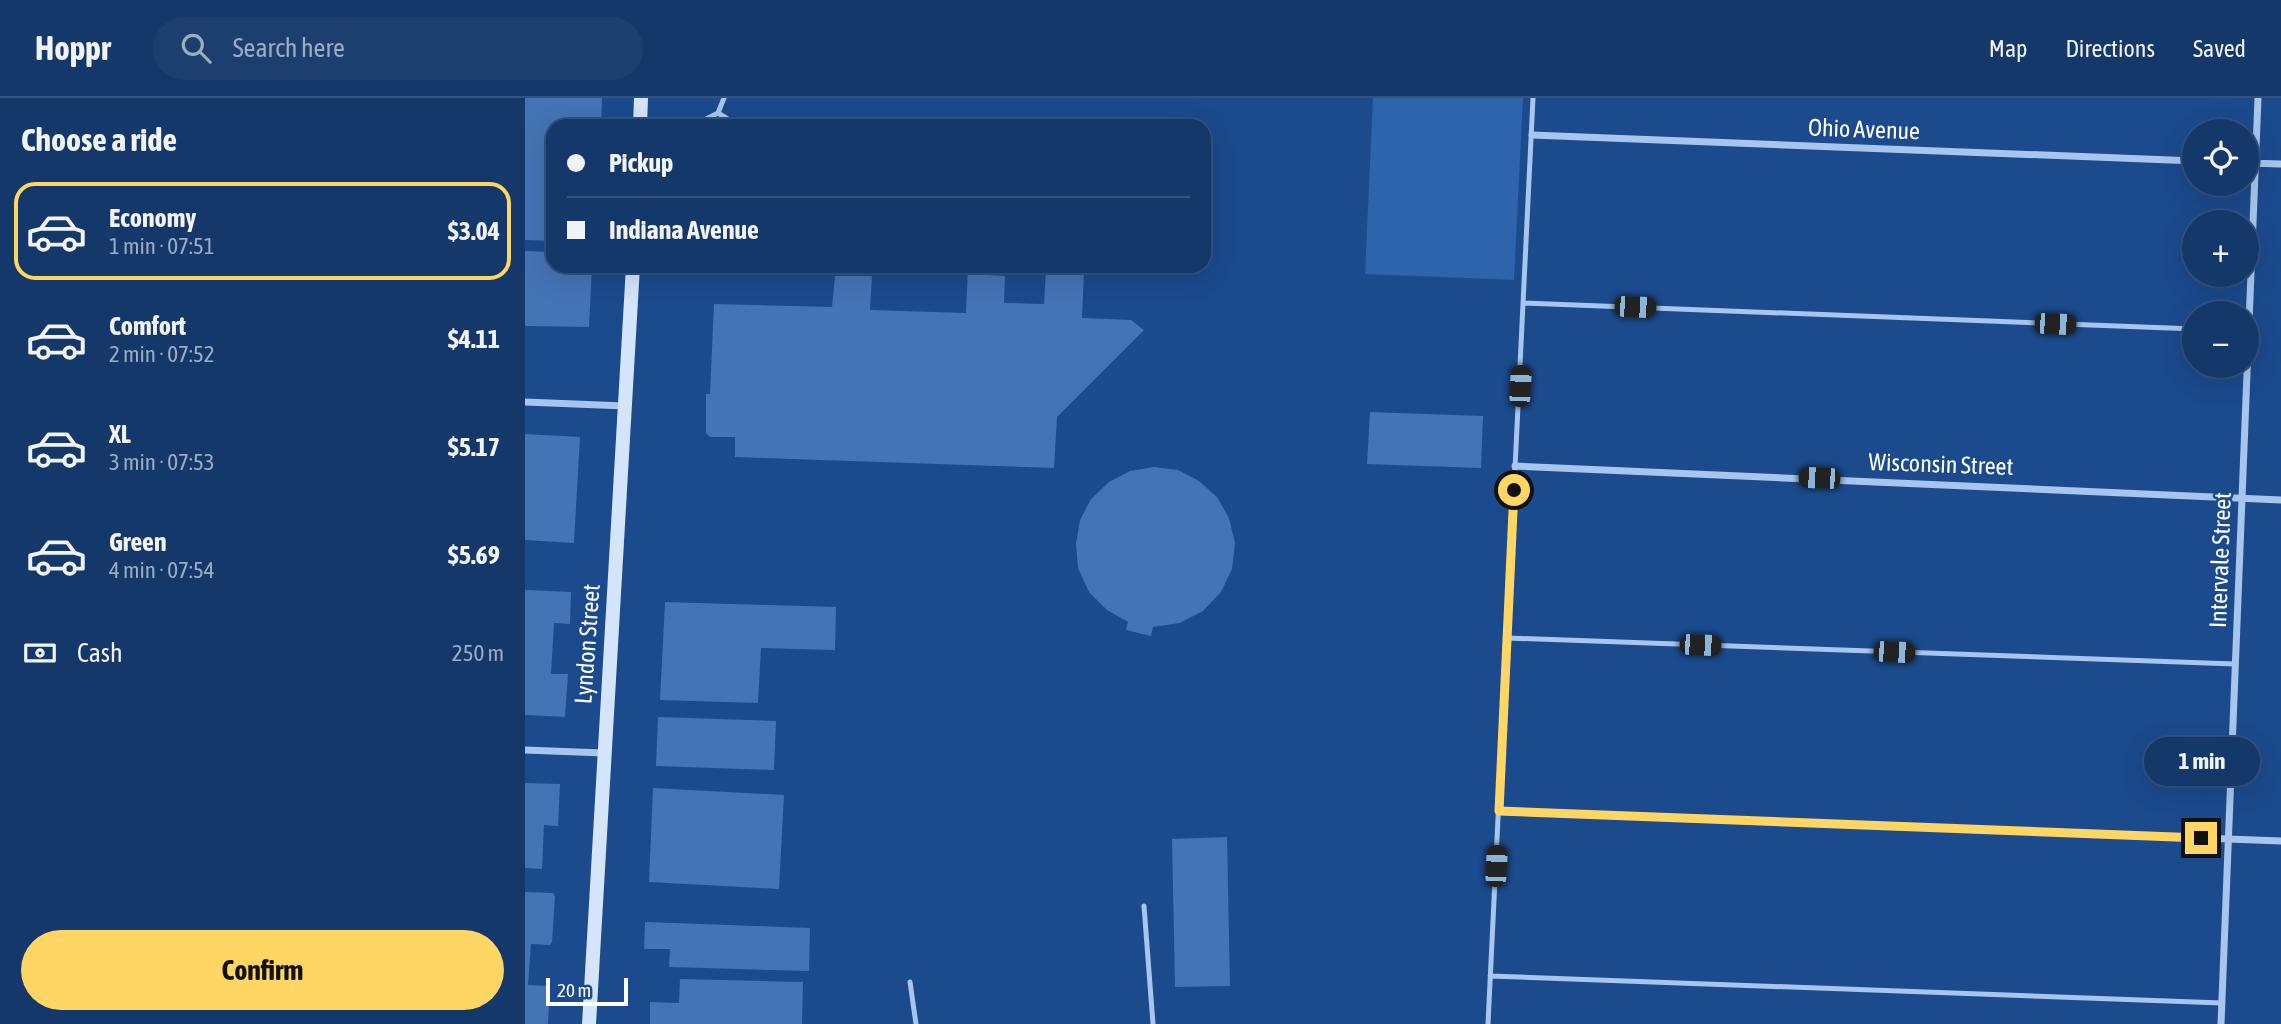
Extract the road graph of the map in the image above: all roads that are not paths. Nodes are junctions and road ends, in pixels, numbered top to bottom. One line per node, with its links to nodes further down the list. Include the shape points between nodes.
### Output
1 (641, 98): 6 (street)
2 (724, 98): 5 (lane)
3 (1534, 98): 10 (lane)
4 (2257, 98): 9 (street, Intervale Street)
5 (718, 113): 7 (lane); 8 (lane)
6 (640, 119)
7 (706, 119)
8 (728, 119)
9 (2255, 119)
10 (1532, 135): 11 (street, Ohio Avenue); 17 (lane)
11 (2182, 160)
12 (2259, 163): 13 (street)
13 (2281, 164)
14 (2250, 196): 16 (street, Intervale Street)
15 (633, 273): 21 (street, Lyndon Street)
16 (2249, 301)
17 (1524, 303): 18 (lane); 22 (lane)
18 (2182, 328)
19 (2246, 378): 23 (street, Intervale Street)
20 (525, 402): 21 (street)
21 (625, 406): 28 (street, Lyndon Street)
22 (1515, 466): 23 (street, Wisconsin Street); 25 (lane)
23 (2242, 498): 24 (street, Wisconsin Street); 26 (street, Intervale Street)
24 (2281, 500)
25 (1507, 638): 26 (lane); 29 (lane)
26 (2235, 664): 30 (street, Intervale Street)
27 (525, 750): 28 (street)
28 (603, 753): 36 (street, Lyndon Street)
29 (1499, 811): 30 (street); 33 (lane)
30 (2228, 839): 31 (street); 35 (street, Intervale Street)
31 (2281, 841)
32 (1144, 906): 38 (lane)
33 (1490, 975): 35 (lane); 39 (lane)
34 (909, 982): 37 (lane)
35 (2222, 1003): 40 (street, Intervale Street)
36 (589, 1024)
37 (916, 1024)
38 (1153, 1024)
39 (1488, 1024)
40 (2221, 1024)

